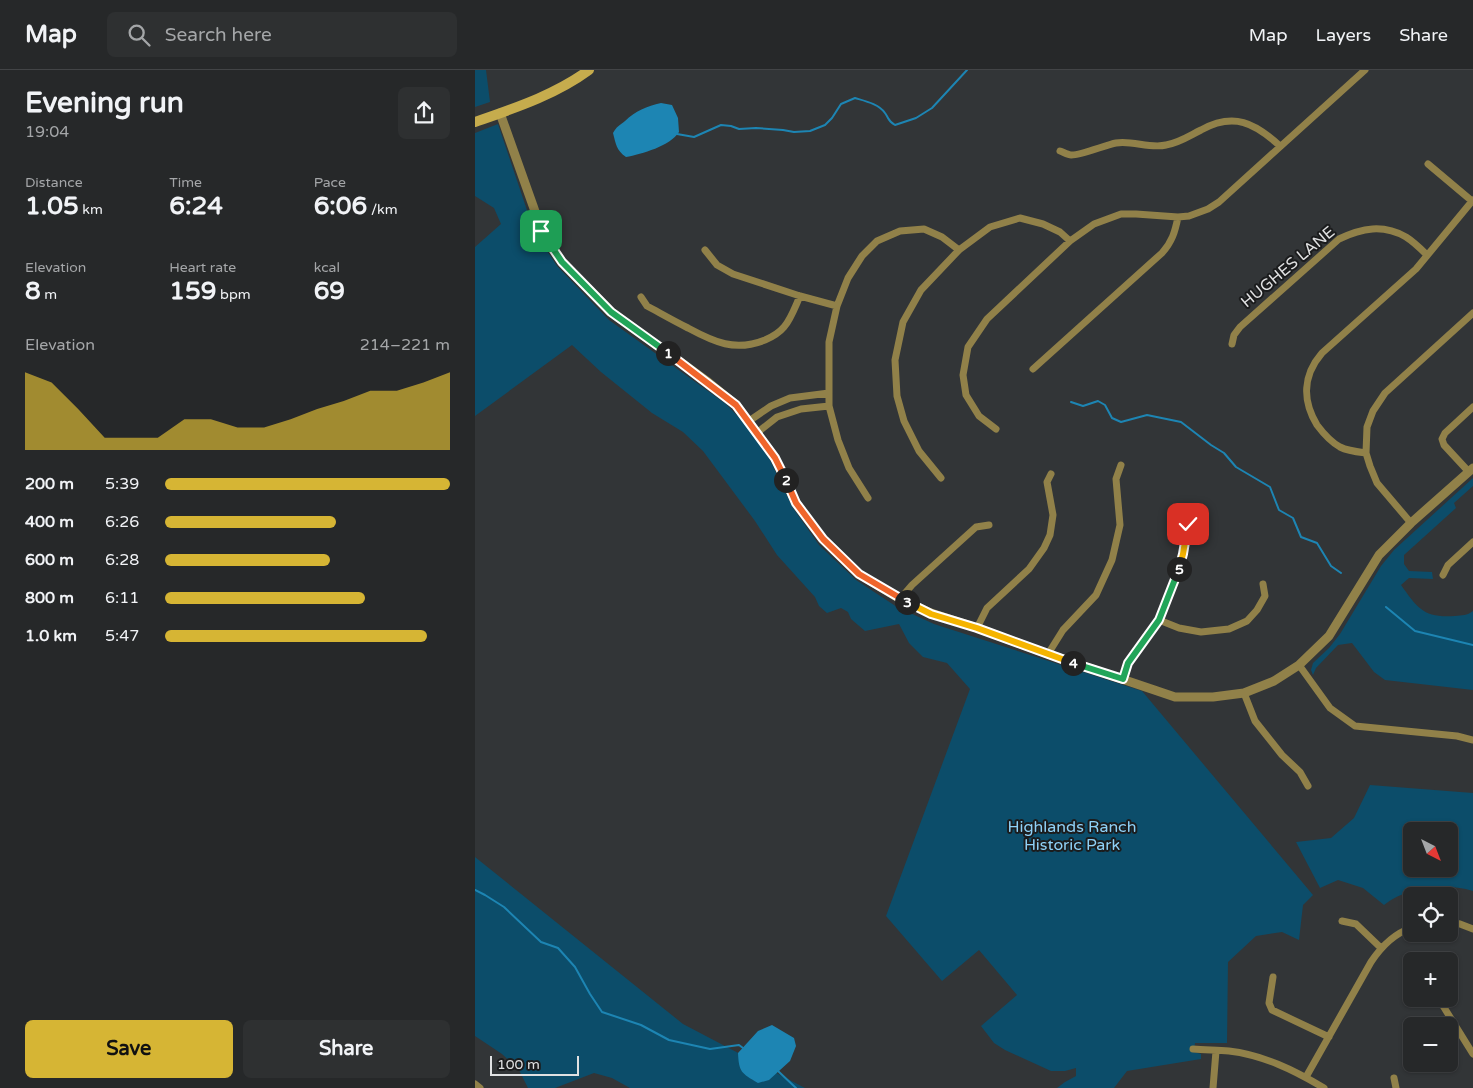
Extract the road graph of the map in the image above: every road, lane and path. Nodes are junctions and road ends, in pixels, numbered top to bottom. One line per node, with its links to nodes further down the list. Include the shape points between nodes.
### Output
1 (589, 70): 3 (main road, via 547,95)
2 (1365, 70): 5 (street)
3 (500, 113): 4 (main road); 23 (street, via 541,231 562,262 611,312 722,393)
4 (475, 122)
5 (1280, 146): 6 (street, via 1253,125 1225,121 1164,146 1118,143 1072,155); 9 (street, via 1219,202 1199,213)
6 (1060, 151)
7 (1428, 164): 8 (street)
8 (1473, 200): 13 (street)
9 (1178, 217): 10 (street, via 1121,214 1094,224); 19 (street, via 1174,236 1162,253)
10 (1070, 242): 12 (street, via 1060,232 1020,218 990,227); 24 (street, via 987,319 968,348 963,375 965,394 979,416)
11 (705, 250): 15 (street, via 717,265 733,274)
12 (959, 250): 16 (street, via 942,237 923,230 900,231 877,241 862,256 848,278); 30 (street, via 921,290 903,322 895,360 897,396 904,421 919,451)
13 (1427, 255): 18 (street, HUGHES LANE, via 1407,238 1388,230 1370,228 1353,232 1339,239 1240,327); 26 (street, via 1416,269 1322,353 1313,363 1307,382 1306,399 1323,433 1339,446)
14 (641, 296): 15 (street, via 647,306 711,340 740,346 772,337 783,328)
15 (800, 296): 16 (street)
16 (837, 306): 20 (street, via 829,342)
17 (1473, 312): 26 (street, via 1385,393 1367,426)
18 (1232, 344)
19 (1033, 369)
20 (829, 393): 21 (street); 23 (street, via 790,398)
21 (829, 406): 25 (street, via 801,409 777,417); 31 (street, via 849,468)
22 (1473, 407): 28 (street, via 1442,439 1444,445)
23 (749, 421): 25 (street)
24 (996, 429)
25 (757, 432): 38 (street, via 775,458 796,503 823,539 859,574)
26 (1366, 453): 33 (street, via 1377,483)
27 (1121, 465): 41 (street, via 1116,479 1120,524 1111,560 1095,595 1063,630)
28 (1471, 470): 33 (street)
29 (1051, 474): 40 (street, via 1047,482 1053,515 1045,548 1029,569 987,608)
30 (941, 478)
31 (868, 498)
32 (1197, 512): 39 (street, via 1188,524 1177,577)
33 (1411, 523): 42 (street, via 1379,555 1329,636)
34 (989, 525): 38 (street, via 976,527)
35 (1473, 542): 36 (street, via 1448,565)
36 (1443, 575)
37 (1263, 584): 39 (street, via 1265,596 1257,610 1247,620 1229,629 1201,632)
38 (901, 599): 40 (street, via 931,614)
39 (1159, 620): 43 (street, via 1128,663)
40 (977, 628): 41 (street)
41 (1048, 654): 43 (street)
42 (1299, 665): 44 (street, via 1274,681); 45 (street, via 1330,708 1355,726)
43 (1123, 679): 44 (street, via 1175,697)
44 (1243, 693): 46 (street, via 1255,721 1300,772)
45 (1473, 740)
46 (1308, 786)
47 (1342, 921): 51 (street, via 1356,924)
48 (1458, 924): 49 (street)
49 (1473, 929)
50 (1403, 932): 51 (street)
51 (1381, 948): 54 (street)
52 (1273, 977): 54 (street, via 1269,1003 1272,1010)
53 (1444, 1007): 57 (street)
54 (1329, 1037): 58 (street)
55 (1193, 1049): 56 (street)
56 (1216, 1051): 58 (street, via 1268,1060); 62 (street)
57 (1473, 1054)
58 (1306, 1077): 63 (street)
59 (1394, 1078): 64 (street)
60 (475, 1084): 61 (street)
61 (480, 1088)
62 (1213, 1088)
63 (1324, 1088)
64 (1396, 1088)

